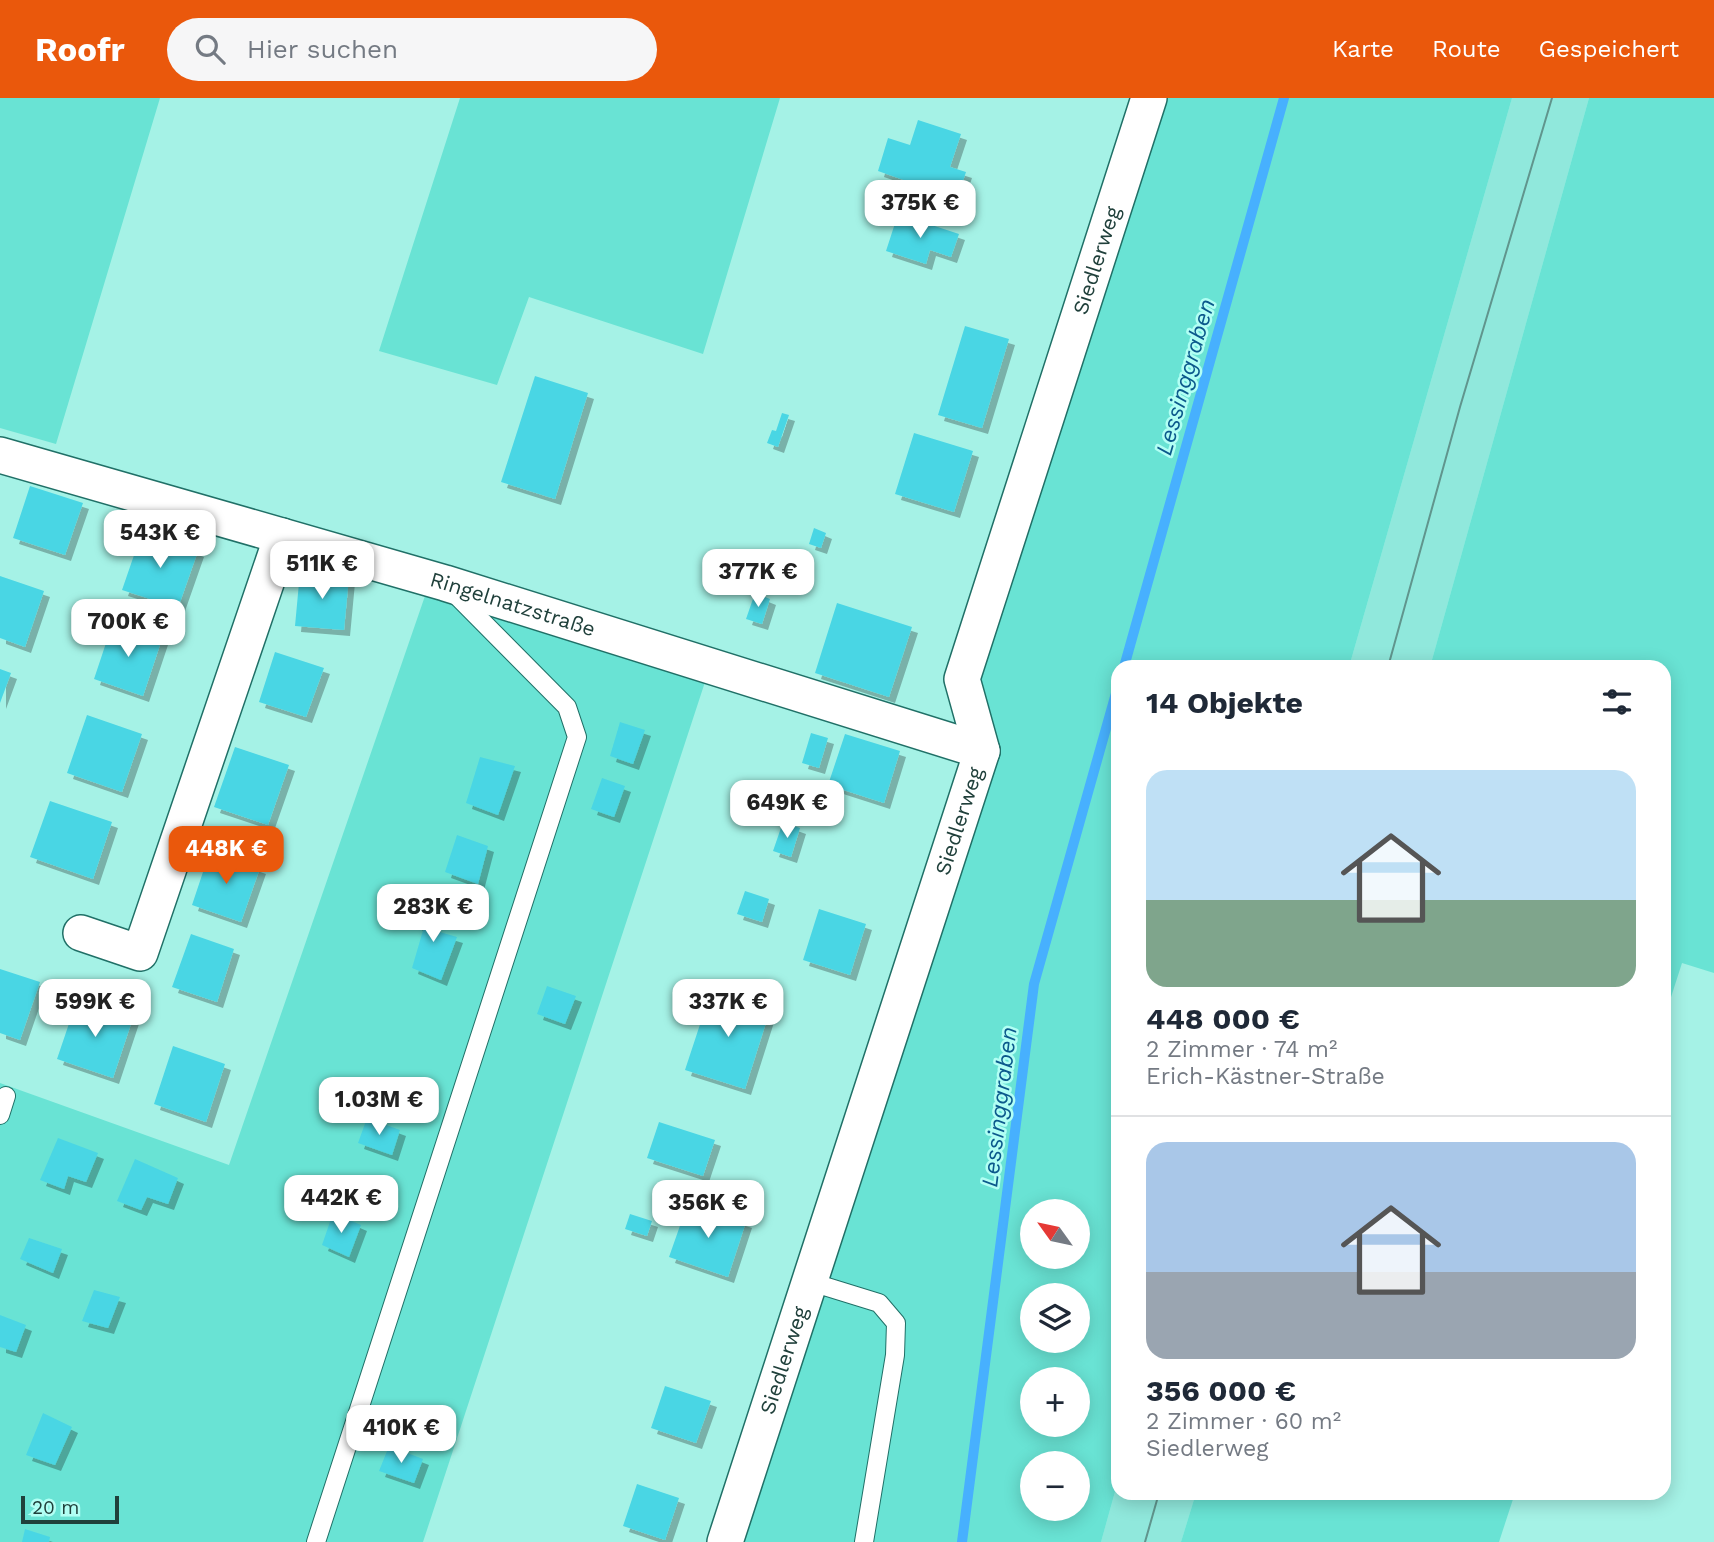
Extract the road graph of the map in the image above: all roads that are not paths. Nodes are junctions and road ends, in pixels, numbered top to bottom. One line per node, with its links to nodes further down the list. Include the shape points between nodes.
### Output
1 (1149, 98): 5 (street, Siedlerweg, via 962,678)
2 (0, 454): 3 (street, Ringelnatzstraße)
3 (282, 536): 4 (street, Ringelnatzstraße); 6 (street, via 140,953)
4 (445, 583): 5 (street, Ringelnatzstraße); 10 (lane, via 567,707 577,737)
5 (982, 751): 9 (street, Siedlerweg)
6 (81, 933)
7 (6, 1096): 8 (lane)
8 (0, 1115)
9 (811, 1282): 11 (street, Siedlerweg); 12 (lane, via 879,1303 896,1323 895,1355)
10 (316, 1542)
11 (724, 1542)
12 (864, 1542)

